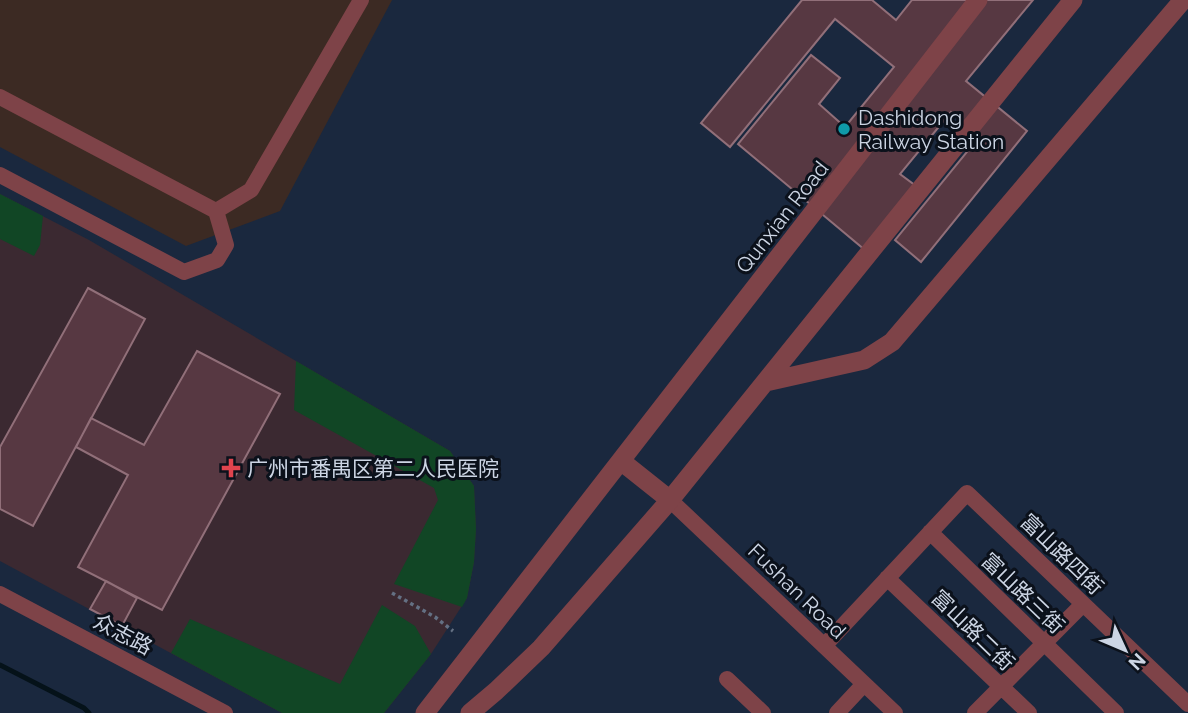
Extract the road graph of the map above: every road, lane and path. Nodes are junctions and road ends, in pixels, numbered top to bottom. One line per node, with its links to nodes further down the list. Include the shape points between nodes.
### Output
1 (361, 0): 7 (street, via 251,190)
2 (978, 0): 9 (street, Qunxian Road)
3 (1073, 0): 8 (street)
4 (1183, 0): 8 (street, via 892,342 864,360)
5 (0, 97): 7 (street)
6 (0, 174): 7 (street, via 184,272 217,260 226,245)
7 (216, 211)
8 (766, 382): 10 (street)
9 (621, 461): 10 (street); 24 (street, Qunxian Road)
10 (670, 500): 18 (street, Fushan Road); 25 (street, via 541,648)
11 (930, 532): 12 (street); 15 (street, 富山路四街, via 967,493); 17 (street, 富山路三街)
12 (887, 578): 18 (street); 21 (street, 富山路二街)
13 (392, 593): 16 (path)
14 (0, 594): 23 (street, 众志路)
15 (1083, 604): 17 (street); 22 (street, 富山路四街)
16 (453, 631)
17 (1044, 643): 21 (street); 31 (street, 富山路三街)
18 (824, 646): 20 (street, Fushan Road)
19 (727, 679): 26 (street)
20 (864, 684): 27 (street); 28 (street, Fushan Road)
21 (1001, 686): 29 (street); 30 (street, 富山路二街)
22 (1188, 704)
23 (225, 713)
24 (425, 713)
25 (470, 713)
26 (762, 713)
27 (836, 713)
28 (895, 713)
29 (975, 713)
30 (1029, 713)
31 (1116, 713)

